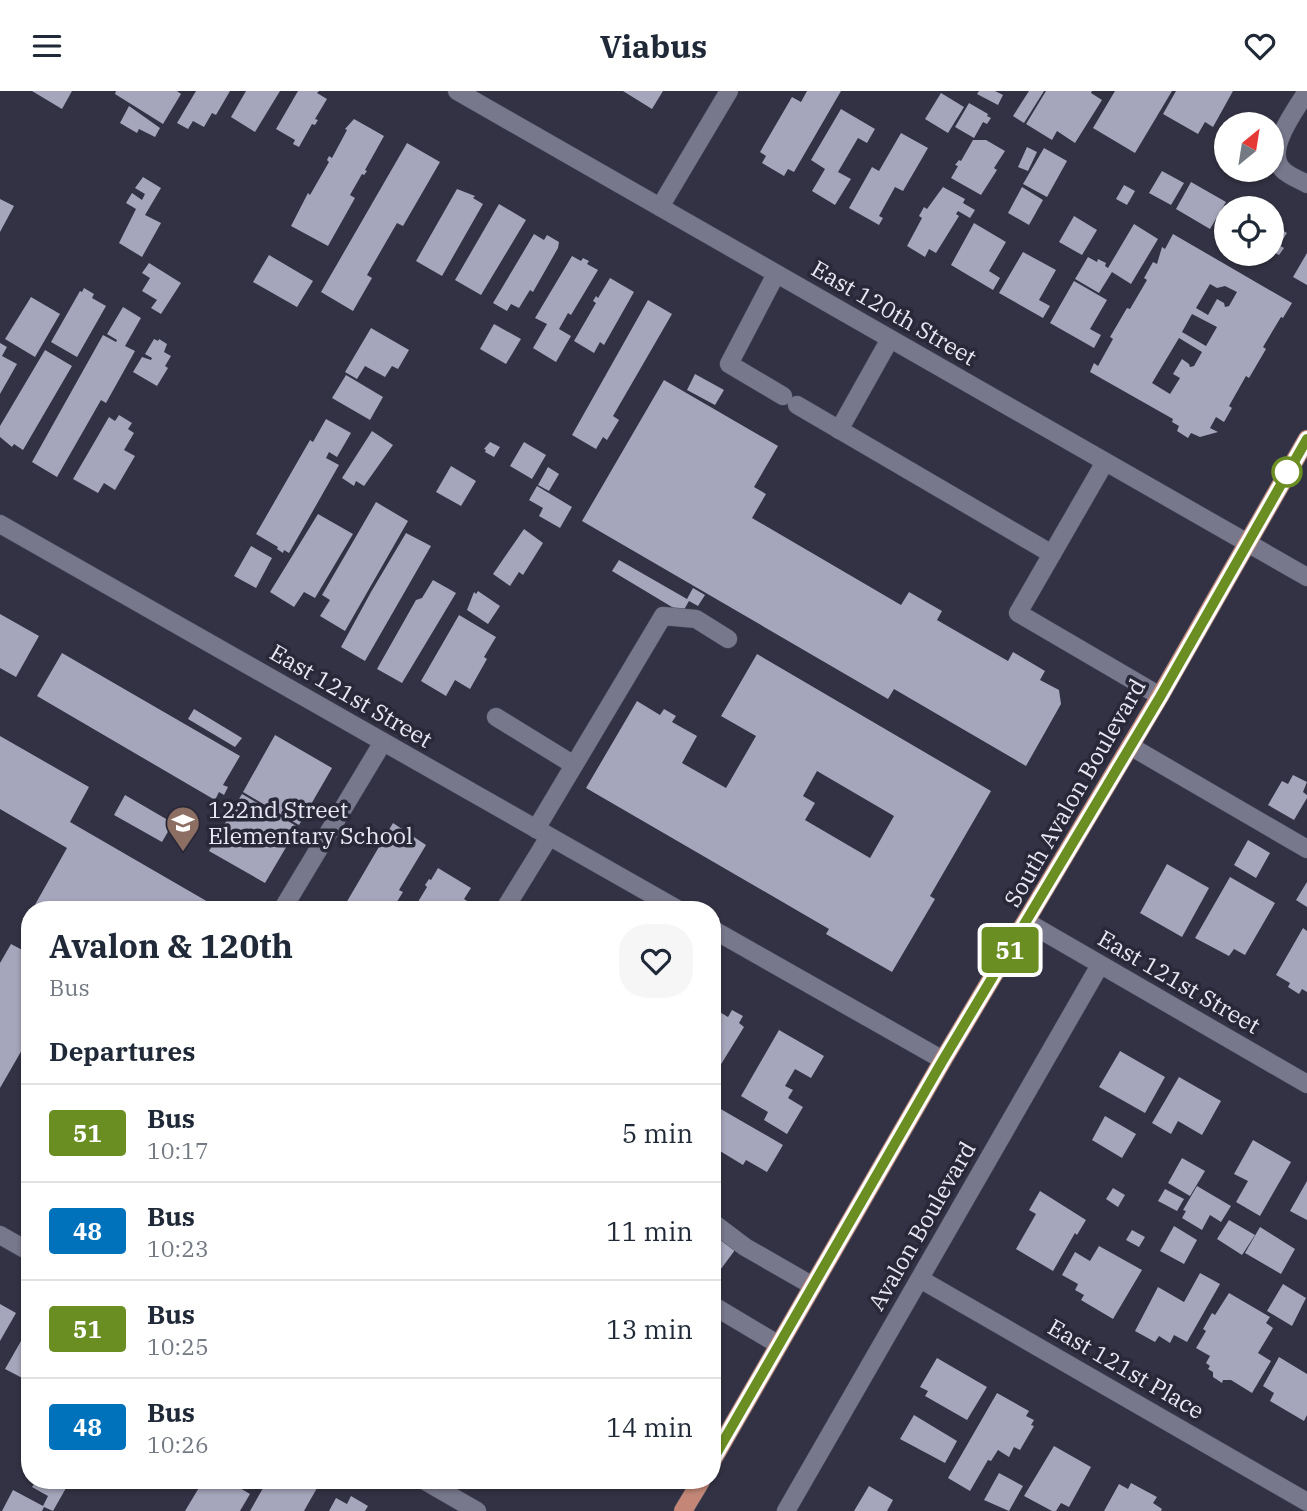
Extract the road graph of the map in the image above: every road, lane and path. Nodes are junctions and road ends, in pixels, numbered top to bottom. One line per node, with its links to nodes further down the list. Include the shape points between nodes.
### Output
1 (457, 91): 5 (street, East 120th Street)
2 (729, 91): 5 (street)
3 (1307, 91): 4 (street, via 1276,144 1282,170)
4 (1307, 184)
5 (660, 207): 6 (street, East 120th Street)
6 (776, 274): 7 (street, East 120th Street); 8 (street, via 729,364)
7 (890, 339): 8 (street); 10 (street, East 120th Street)
8 (839, 430): 13 (street)
9 (1307, 439): 12 (main road, South Avalon Boulevard)
10 (1105, 462): 12 (street, East 120th Street); 13 (street)
11 (0, 524): 18 (street, East 121st Street)
12 (1246, 542): 14 (street, East 120th Street); 16 (main road, South Avalon Boulevard)
13 (1052, 554): 16 (street, via 1018,613)
14 (1307, 577)
15 (728, 639): 20 (street, via 696,619 663,616)
16 (1160, 697): 19 (main road, South Avalon Boulevard)
17 (496, 717): 20 (street)
18 (383, 743): 21 (street, East 121st Street); 23 (street)
19 (1130, 746): 22 (street); 26 (main road, South Avalon Boulevard)
20 (575, 765): 21 (street)
21 (543, 833): 24 (street); 25 (street, East 121st Street)
22 (1307, 849)
23 (287, 901)
24 (509, 901)
25 (663, 901)
26 (1027, 922): 28 (street, East 121st Street); 29 (main road, South Avalon Boulevard)
27 (721, 934): 29 (street)
28 (1100, 965): 30 (street, East 121st Street); 34 (street, Avalon Boulevard)
29 (943, 1060): 35 (main road, South Avalon Boulevard)
30 (1307, 1084)
31 (721, 1229): 35 (street)
32 (0, 1235): 33 (street)
33 (21, 1247)
34 (920, 1279): 41 (street, East 121st Place); 44 (street, Avalon Boulevard)
35 (813, 1286): 37 (main road, South Avalon Boulevard)
36 (721, 1310): 37 (street)
37 (779, 1345): 38 (main road, South Avalon Boulevard)
38 (721, 1434)
39 (450, 1489): 42 (street)
40 (696, 1489): 43 (main road)
41 (1307, 1502)
42 (477, 1511)
43 (683, 1511)
44 (786, 1511)

